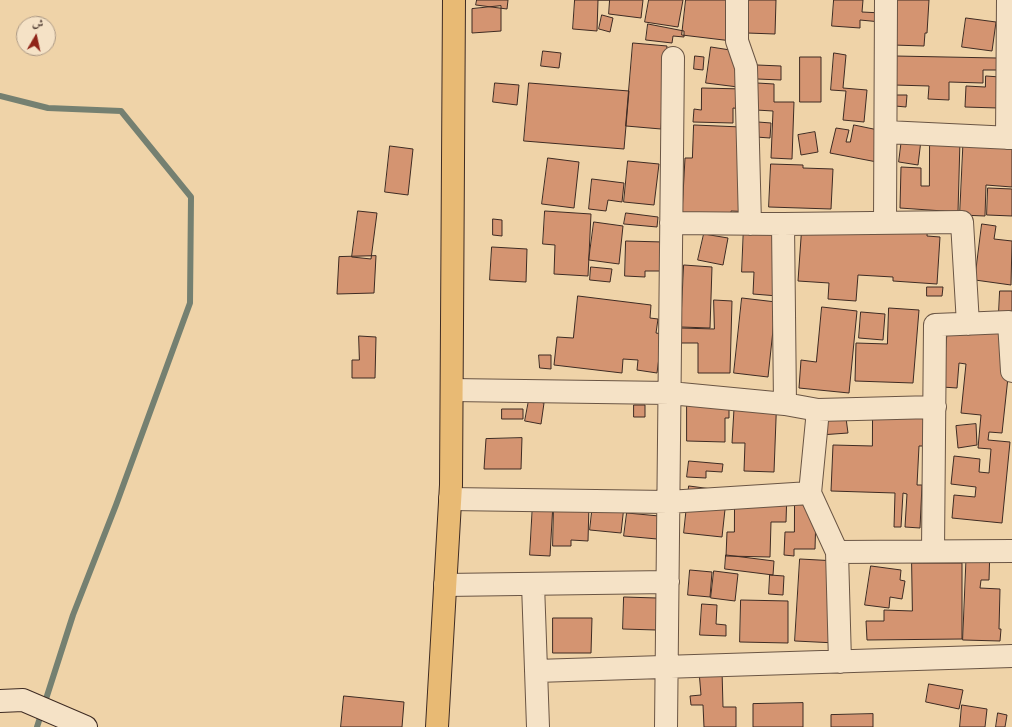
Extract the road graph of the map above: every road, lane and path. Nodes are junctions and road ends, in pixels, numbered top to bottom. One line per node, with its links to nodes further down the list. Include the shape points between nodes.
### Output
1 (454, 0): 14 (main road)
2 (736, 0): 10 (street, via 737,41 746,67)
3 (886, 0): 6 (street)
4 (1008, 0): 7 (street)
5 (673, 58): 8 (street)
6 (886, 132): 7 (street); 9 (street)
7 (1010, 138)
8 (671, 223): 10 (street); 15 (street)
9 (885, 223): 11 (street); 12 (street, via 962,222)
10 (750, 224): 11 (street)
11 (783, 224): 16 (street)
12 (968, 324): 13 (street, via 1009,322); 17 (street, via 936,325)
13 (1012, 371)
14 (452, 390): 15 (street); 20 (main road)
15 (670, 393): 16 (street); 21 (street)
16 (785, 404): 18 (street)
17 (934, 407): 18 (street); 22 (street)
18 (818, 410): 19 (street)
19 (810, 493): 21 (street); 24 (street)
20 (450, 499): 21 (street); 27 (main road)
21 (668, 502): 25 (street)
22 (933, 550): 23 (street); 24 (street)
23 (1012, 551)
24 (837, 552): 29 (street)
25 (668, 582): 26 (street); 30 (street)
26 (533, 584): 27 (street); 31 (street)
27 (445, 585): 34 (main road)
28 (1012, 656): 29 (street)
29 (840, 662): 30 (street)
30 (667, 667): 31 (street); 36 (street)
31 (536, 671): 35 (street)
32 (0, 701): 33 (street, via 23,700)
33 (86, 727)
34 (437, 727)
35 (538, 727)
36 (666, 727)

